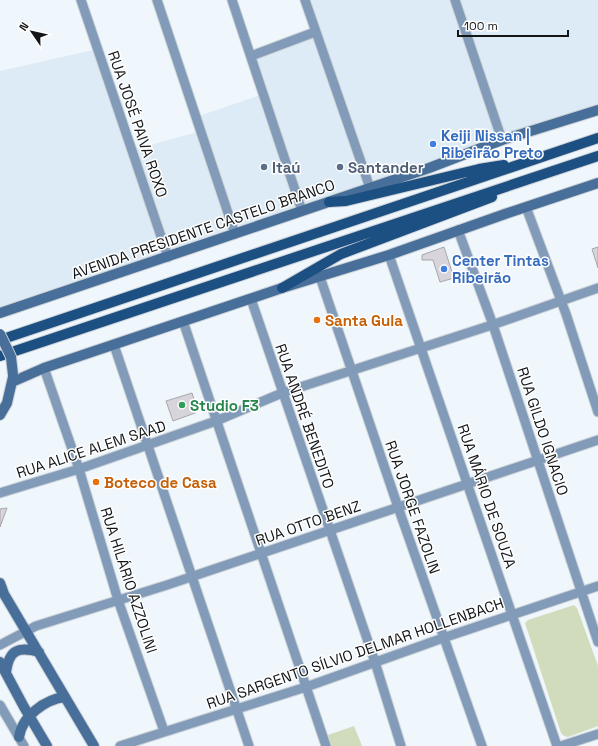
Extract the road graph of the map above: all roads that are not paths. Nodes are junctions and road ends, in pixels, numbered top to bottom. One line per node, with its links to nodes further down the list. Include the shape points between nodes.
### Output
1 (81, 0): 22 (street, RUA JOSÉ PAIVA ROXO)
2 (157, 0): 20 (street)
3 (232, 0): 7 (street)
4 (305, 0): 6 (street)
5 (455, 0): 10 (street)
6 (315, 32): 7 (street); 15 (street)
7 (251, 56): 18 (street)
8 (598, 110): 10 (main road, AVENIDA PRESIDENTE CASTELO BRANCO)
9 (598, 138): 12 (main road)
10 (502, 140): 15 (main road, AVENIDA PRESIDENTE CASTELO BRANCO)
11 (598, 156): 13 (main road)
12 (532, 161): 16 (main road, via 479,169 346,201); 32 (main road)
13 (554, 170): 24 (main road, via 477,204 341,254); 35 (main road)
14 (598, 185): 17 (main road)
15 (370, 188): 16 (main road, AVENIDA PRESIDENTE CASTELO BRANCO)
16 (329, 202): 18 (main road, AVENIDA PRESIDENTE CASTELO BRANCO)
17 (526, 207): 19 (main road); 27 (street)
18 (302, 211): 20 (main road, AVENIDA PRESIDENTE CASTELO BRANCO)
19 (458, 230): 21 (main road); 30 (street, RUA GILDO IGNACIO)
20 (235, 234): 22 (main road, AVENIDA PRESIDENTE CASTELO BRANCO)
21 (389, 255): 23 (main road); 34 (street, RUA MÁRIO DE SOUZA)
22 (168, 257): 28 (main road, AVENIDA PRESIDENTE CASTELO BRANCO)
23 (320, 277): 24 (main road); 37 (street, RUA JORGE FAZOLIN)
24 (282, 288): 26 (main road)
25 (598, 288): 27 (street, RUA ALICE ALEM SAAD)
26 (251, 299): 29 (main road); 39 (street, RUA ANDRÉ BENEDITO)
27 (562, 300): 30 (street, RUA ALICE ALEM SAAD); 40 (street)
28 (0, 313)
29 (183, 321): 33 (main road); 42 (street)
30 (492, 325): 34 (street, RUA ALICE ALEM SAAD); 45 (street, RUA GILDO IGNACIO)
31 (0, 334): 38 (main road, bridge, via 10,357)
32 (0, 340)
33 (114, 345): 36 (main road); 44 (street)
34 (422, 348): 37 (street, RUA ALICE ALEM SAAD); 47 (street, RUA MÁRIO DE SOUZA)
35 (0, 356)
36 (44, 368): 38 (main road); 46 (street, RUA HILÁRIO AZZOLINI)
37 (353, 370): 39 (street, RUA ALICE ALEM SAAD); 49 (street, RUA JORGE FAZOLIN)
38 (12, 379): 41 (main road, via 7,402)
39 (282, 393): 42 (street, RUA ALICE ALEM SAAD); 50 (street, RUA ANDRÉ BENEDITO)
40 (598, 412)
41 (0, 415)
42 (216, 421): 44 (street, RUA ALICE ALEM SAAD); 51 (street)
43 (598, 440): 45 (street, RUA OTTO BENZ)
44 (148, 445): 46 (street, RUA ALICE ALEM SAAD); 52 (street)
45 (538, 460): 47 (street, RUA OTTO BENZ); 55 (street, RUA GILDO IGNACIO)
46 (79, 469): 48 (street, RUA ALICE ALEM SAAD); 57 (street, RUA HILÁRIO AZZOLINI)
47 (468, 484): 49 (street, RUA OTTO BENZ); 58 (street, RUA MÁRIO DE SOUZA)
48 (0, 494)
49 (398, 507): 50 (street, RUA OTTO BENZ); 60 (street, RUA JORGE FAZOLIN)
50 (329, 530): 51 (street, RUA OTTO BENZ); 65 (street, RUA ANDRÉ BENEDITO)
51 (260, 554): 52 (street, RUA OTTO BENZ); 67 (street)
52 (192, 577): 57 (street, RUA OTTO BENZ); 70 (street)
53 (0, 583): 56 (main road)
54 (598, 586): 55 (street, RUA SARGENTO SÍLVIO DELMAR HOLLENBACH)
55 (580, 592): 58 (street, RUA SARGENTO SÍLVIO DELMAR HOLLENBACH); 61 (street, RUA GILDO IGNACIO)
56 (2, 593): 59 (main road)
57 (118, 600): 59 (street, RUA OTTO BENZ); 72 (street, RUA HILÁRIO AZZOLINI)
58 (512, 614): 60 (street, RUA SARGENTO SÍLVIO DELMAR HOLLENBACH); 82 (street, RUA MÁRIO DE SOUZA)
59 (25, 630): 62 (street, RUA OTTO BENZ); 63 (main road)
60 (443, 638): 65 (street, RUA SARGENTO SÍLVIO DELMAR HOLLENBACH); 81 (street, RUA JORGE FAZOLIN)
61 (598, 642)
62 (0, 645)
63 (38, 652): 66 (main road, via 21,648 14,652 8,661); 68 (main road)
64 (0, 662): 66 (main road)
65 (375, 662): 67 (street, RUA SARGENTO SÍLVIO DELMAR HOLLENBACH); 80 (street, RUA ANDRÉ BENEDITO)
66 (6, 672): 71 (main road)
67 (306, 687): 70 (street, RUA SARGENTO SÍLVIO DELMAR HOLLENBACH); 79 (street)
68 (65, 697): 71 (main road, via 45,703); 76 (main road)
69 (0, 705): 74 (street)
70 (237, 709): 72 (street, RUA SARGENTO SÍLVIO DELMAR HOLLENBACH); 78 (street)
71 (30, 717): 74 (main road, via 23,724); 75 (main road)
72 (164, 731): 77 (street, RUA SARGENTO SÍLVIO DELMAR HOLLENBACH)
73 (598, 734): 83 (street)
74 (21, 741)
75 (48, 746)
76 (94, 746)
77 (120, 746)
78 (249, 746)
79 (326, 746)
80 (401, 746)
81 (482, 746)
82 (557, 746)
83 (561, 746)

